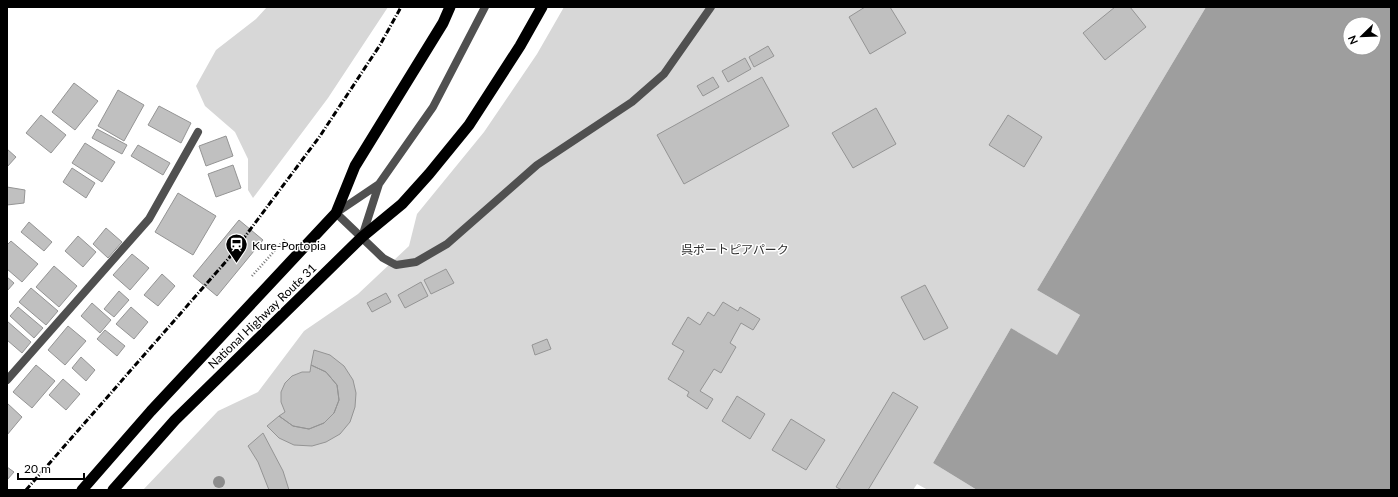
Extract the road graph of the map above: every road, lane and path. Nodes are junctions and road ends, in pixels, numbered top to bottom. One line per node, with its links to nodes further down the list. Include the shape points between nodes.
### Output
1 (450, 7): 7 (highway, National Highway Route 31, via 355,166)
2 (486, 7): 6 (street, via 433,107)
3 (542, 7): 8 (highway, National Highway Route 31, via 469,125 402,204)
4 (710, 7): 8 (street, via 664,74 632,102 537,165 447,244 416,262 396,265 383,258)
5 (198, 132): 11 (street, via 150,220)
6 (379, 184): 7 (street); 8 (street)
7 (336, 213): 8 (street); 12 (highway, National Highway Route 31, via 151,411)
8 (362, 237): 13 (highway, National Highway Route 31, via 175,420)
9 (286, 238): 10 (path)
10 (252, 276)
11 (7, 380)
12 (82, 490)
13 (113, 490)

